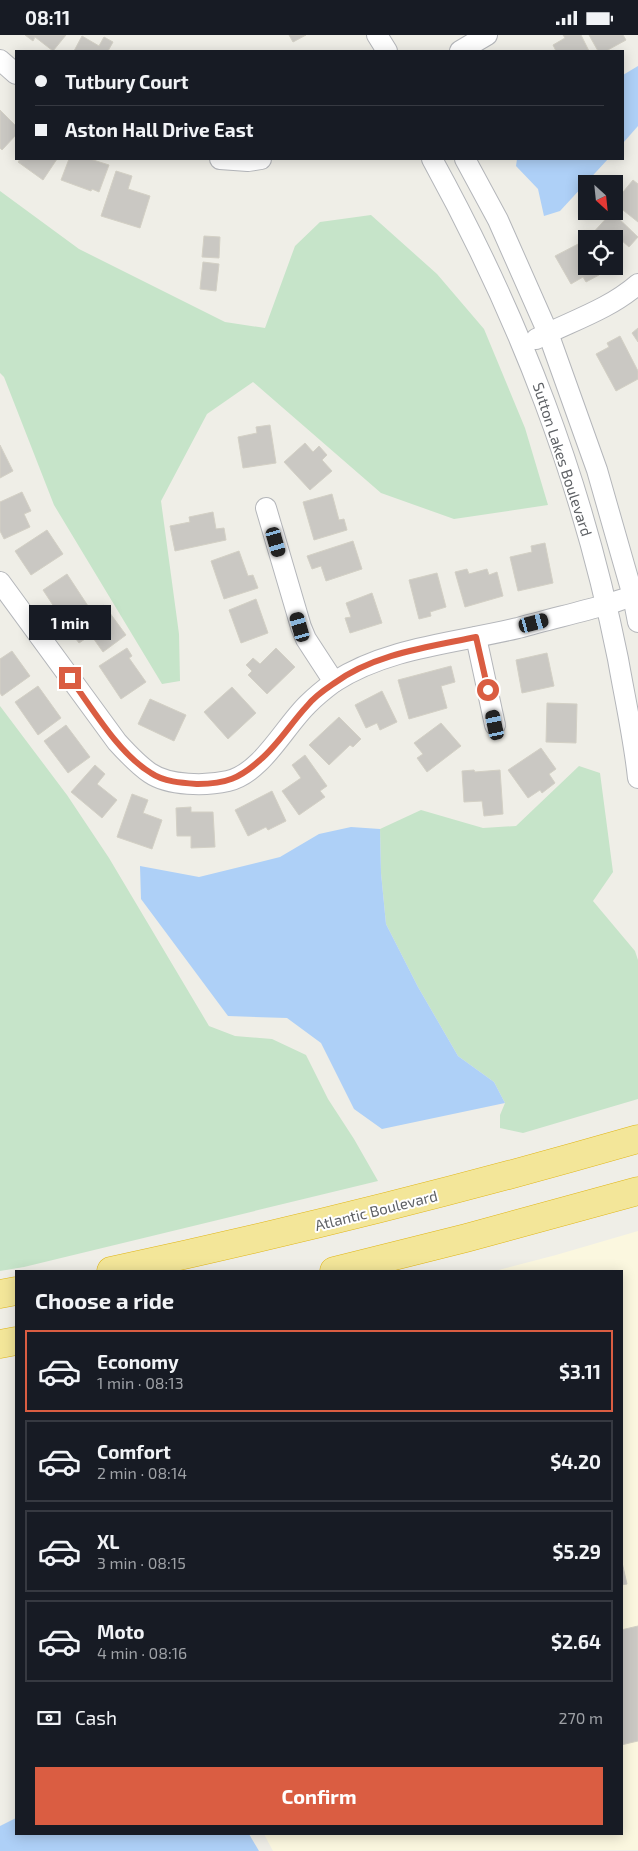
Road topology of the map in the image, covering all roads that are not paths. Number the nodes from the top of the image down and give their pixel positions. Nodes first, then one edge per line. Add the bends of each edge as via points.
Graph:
1 (377, 35) edge
2 (488, 35) edge
3 (386, 50) edge
4 (462, 50) edge
5 (0, 60) edge
6 (15, 73) edge
7 (234, 160) edge
8 (254, 160) edge
9 (433, 160) edge
10 (465, 160) edge
11 (638, 284) edge
12 (548, 333) junction
13 (524, 346) junction
14 (266, 508) dead end
15 (0, 582) edge
16 (636, 595) edge
17 (607, 604) junction
18 (638, 622) edge
19 (476, 637) junction
20 (334, 682) junction
21 (495, 725) dead end
22 (638, 779) edge
23 (638, 1139) edge
24 (638, 1191) edge
25 (115, 1270) edge
26 (338, 1270) edge
27 (15, 1291) edge
28 (0, 1294) edge
29 (15, 1341) edge
30 (0, 1344) edge

1 - 3 street
2 - 4 street
5 - 6 street
7 - 8 street
9 - 13 street, Sutton Lakes Boulevard via 492,273
10 - 12 street, Sutton Lakes Boulevard via 498,220
11 - 12 street via 596,312
12 - 13 street
12 - 16 street, Sutton Lakes Boulevard via 597,470
13 - 17 street, Sutton Lakes Boulevard via 567,465
14 - 20 street via 300,627
15 - 20 street via 117,742 151,774 171,781 214,784 230,781 245,773 262,759 308,704
16 - 17 street
16 - 18 street, Sutton Lakes Boulevard
17 - 19 street
17 - 22 street, Sutton Lakes Boulevard
19 - 20 street via 373,662
19 - 21 street
23 - 25 highway, Atlantic Boulevard via 454,1191
24 - 26 highway
27 - 28 highway
29 - 30 highway

